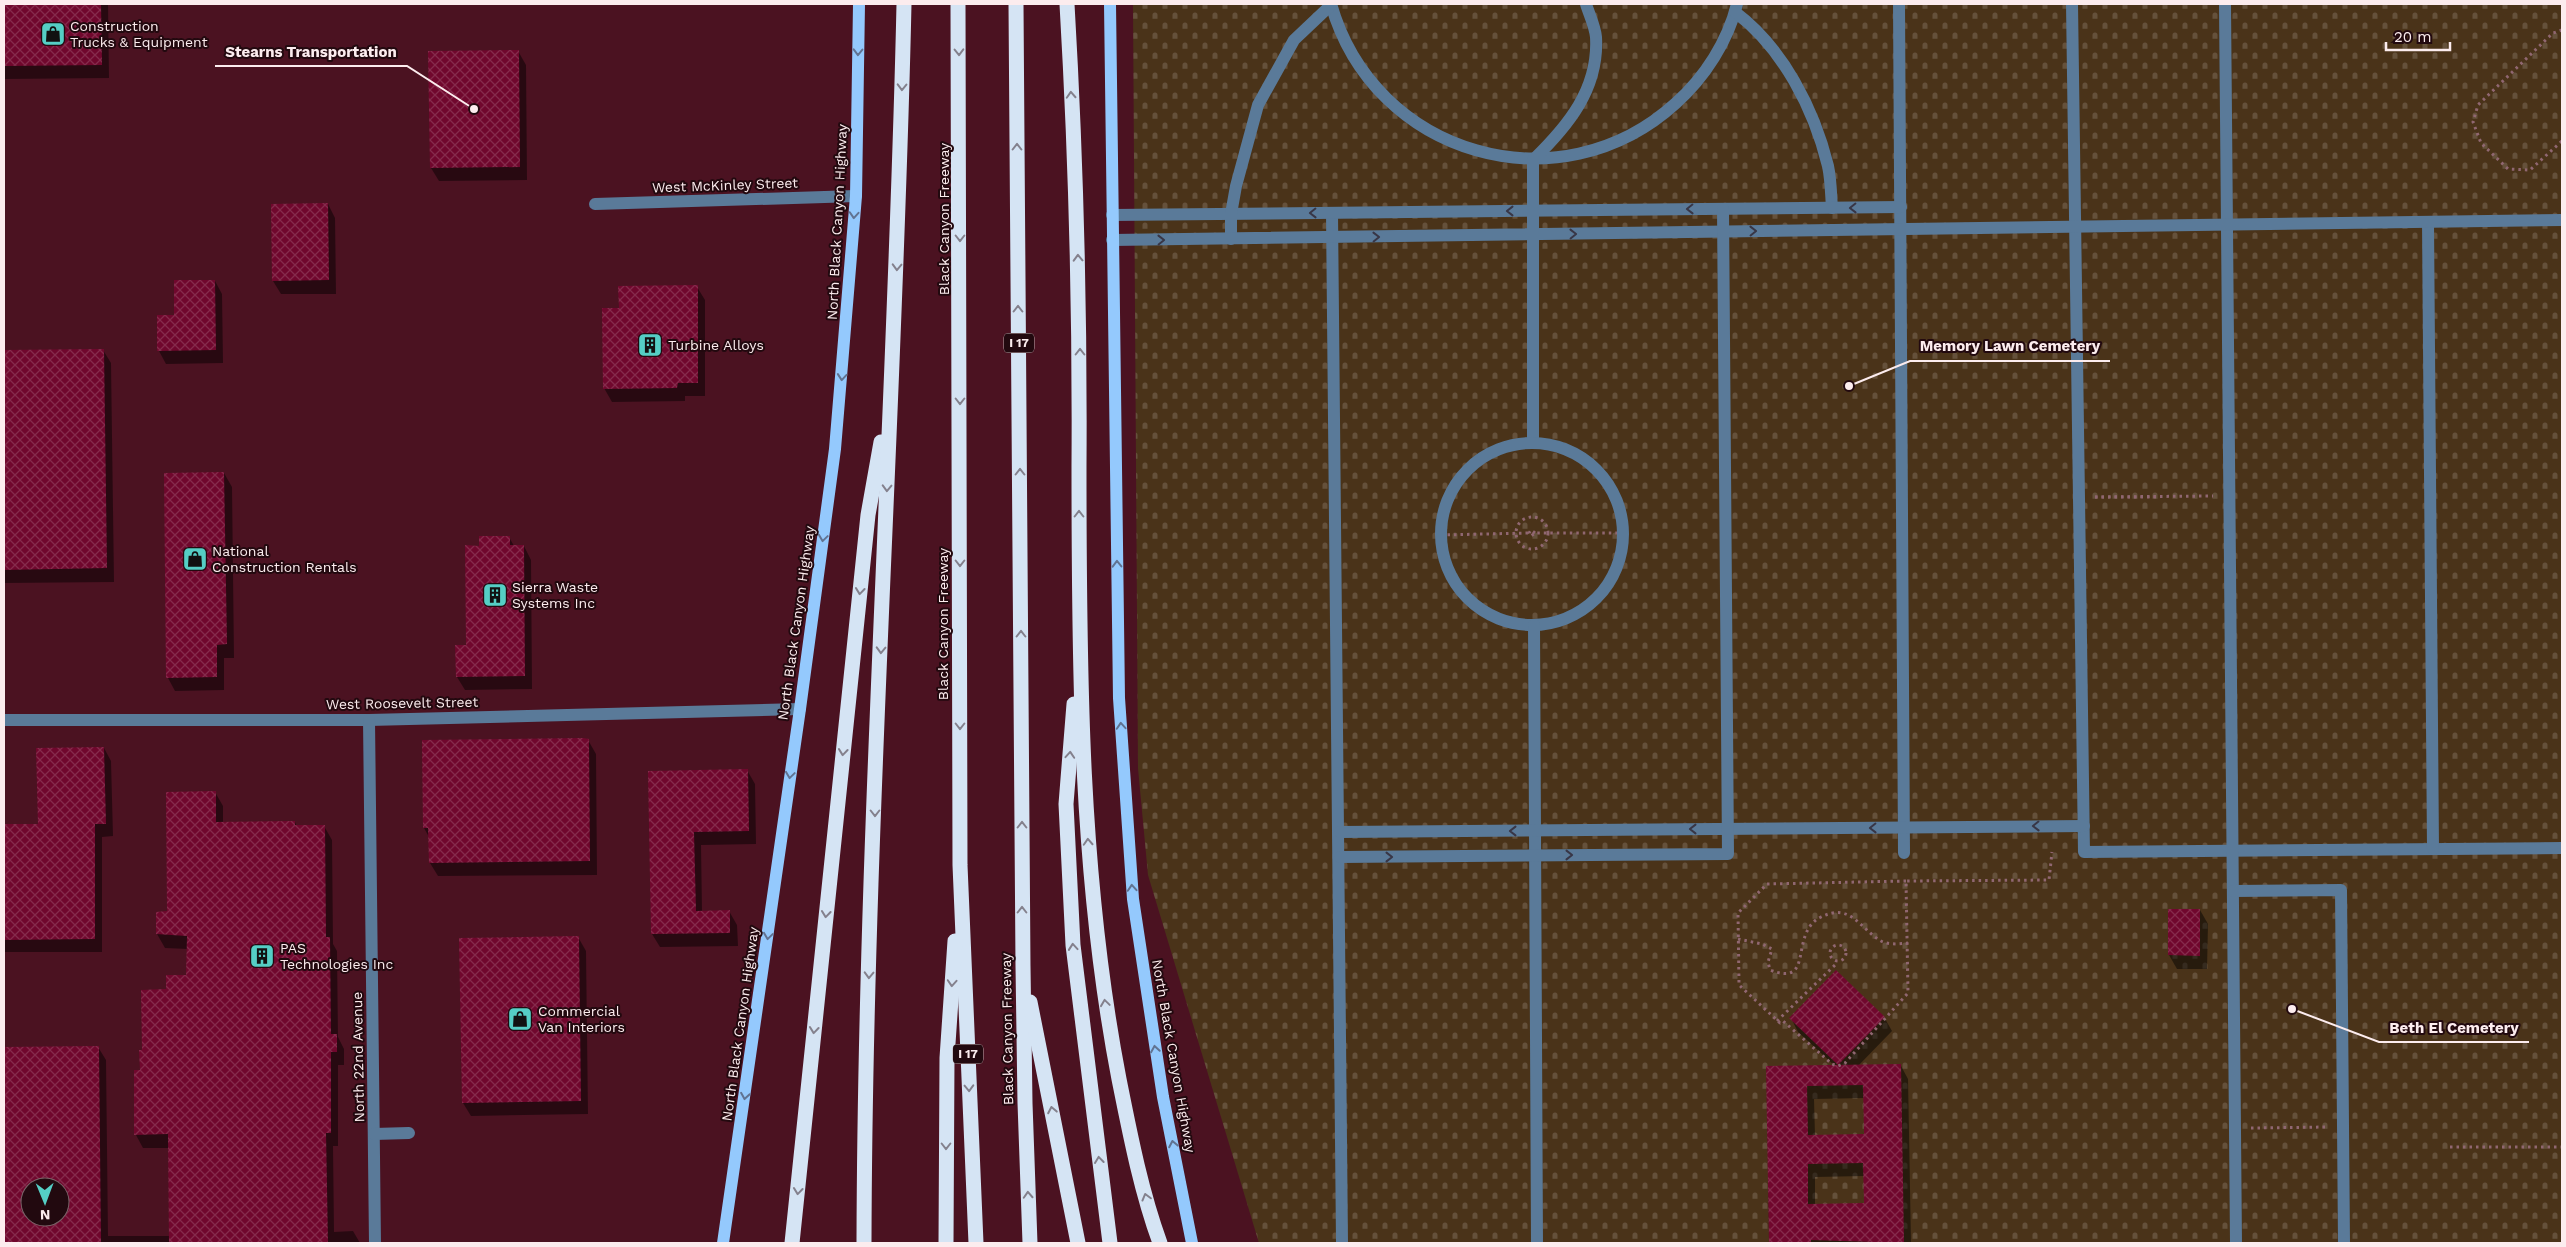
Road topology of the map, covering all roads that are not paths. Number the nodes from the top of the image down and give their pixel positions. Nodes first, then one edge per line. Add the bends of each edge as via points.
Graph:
1 (859, 4) edge
2 (904, 4) edge
3 (958, 4) edge
4 (1016, 4) edge
5 (1067, 4) edge
6 (1110, 4) edge
7 (1586, 4) edge
8 (1899, 4) edge
9 (2072, 4) edge
10 (2225, 4) edge
11 (1331, 5) edge
12 (1736, 8) edge
13 (1533, 160) junction
14 (856, 196) junction
15 (595, 204) dead end
16 (1901, 207) junction
17 (1832, 208) junction
18 (1723, 209) junction
19 (1533, 211) junction
20 (1332, 213) junction
21 (1231, 214) junction
22 (1112, 215) junction
23 (2562, 220) edge
24 (2428, 222) junction
25 (2227, 225) junction
26 (2075, 227) junction
27 (1901, 230) junction
28 (1724, 232) junction
29 (1533, 234) junction
30 (1332, 237) junction
31 (1231, 239) junction
32 (1112, 240) junction
33 (890, 387) junction
34 (1533, 443) junction
35 (1534, 625) junction
36 (1079, 633) junction
37 (800, 709) junction
38 (4, 720) edge
39 (369, 720) junction
40 (2084, 826) junction
41 (1904, 828) junction
42 (1728, 829) junction
43 (1536, 831) junction
44 (1340, 832) junction
45 (2562, 848) edge
46 (2433, 849) junction
47 (2233, 851) junction
48 (1904, 853) dead end
49 (1536, 856) junction
50 (1340, 857) junction
51 (960, 865) junction
52 (2233, 891) junction
53 (1022, 966) junction
54 (409, 1133) dead end
55 (374, 1134) junction
56 (792, 1238) edge
57 (375, 1243) edge
58 (723, 1243) edge
59 (864, 1243) edge
60 (946, 1243) edge
61 (976, 1243) edge
62 (1030, 1243) edge
63 (1078, 1243) edge
64 (1110, 1243) edge
65 (1160, 1243) edge
66 (1192, 1243) edge
67 (1342, 1243) edge
68 (1537, 1243) edge
69 (2236, 1243) edge
70 (2344, 1243) edge

1 -> 14 main road, North Black Canyon Highway
2 -> 33 highway via 899,216
3 -> 51 highway, Black Canyon Freeway / I 17
53 -> 4 highway, Black Canyon Freeway / I 17
36 -> 5 highway via 1080,306
6 - 22 main road, North Black Canyon Highway
7 - 13 street via 1596,36 1593,77 1576,112
8 - 16 street
9 - 26 street
10 - 25 street
11 - 13 street via 1348,48 1368,78 1406,116 1445,140 1462,146 1488,154
11 - 21 street via 1294,40 1258,104
12 - 13 street via 1717,53 1691,89 1658,119 1620,141 1586,152
12 - 17 street via 1759,33 1795,84 1814,122 1828,168
13 - 19 street
14 - 15 street, West McKinley Street
14 -> 37 main road, North Black Canyon Highway via 835,449
16 -> 17 street
16 - 27 street
17 - 18 street
18 -> 19 street
18 - 28 street
19 -> 20 street
19 - 29 street
20 -> 21 street
20 - 30 street
21 - 22 street
21 - 31 street
22 - 32 main road, North Black Canyon Highway
23 - 24 street
24 - 25 street
24 - 46 street
25 - 26 street
25 - 47 street
26 - 27 street
26 - 40 street
28 -> 27 street
27 - 41 street
29 -> 28 street
28 - 42 street
30 -> 29 street
29 - 34 street
30 - 31 street
30 - 44 street
32 -> 31 street
66 -> 32 main road, North Black Canyon Highway via 1162,1098 1132,898 1119,698
33 -> 56 highway via 868,515
33 -> 59 highway via 866,1036
34 - 35 street via 1564,448 1591,464 1611,488 1622,518 1623,549 1612,579 1592,603 1565,619
34 - 35 street via 1504,447 1478,460 1458,480 1445,506 1441,535 1445,563 1459,588 1479,609 1505,621
35 - 43 street
64 -> 36 highway via 1073,945 1066,804
65 -> 36 highway via 1140,1175 1108,1019 1096,934 1086,804
37 - 39 street, West Roosevelt Street
37 -> 58 main road, North Black Canyon Highway
38 - 39 street, West Roosevelt Street
39 - 55 street, North 22nd Avenue
40 -> 41 street
40 - 47 street via 2084,852
41 -> 42 street
41 - 48 street
42 -> 43 street
49 -> 42 street via 1728,854
43 -> 44 street
43 - 49 street
44 - 50 street
45 - 46 street
46 - 47 street
47 - 52 street
50 -> 49 street
49 - 68 street
50 - 67 street
51 -> 60 highway via 947,1058
51 -> 61 highway, Black Canyon Freeway / I 17
52 - 69 street
52 - 70 street via 2341,890
62 -> 53 highway, Black Canyon Freeway / I 17
63 -> 53 highway
54 - 55 street
55 - 57 street, North 22nd Avenue

